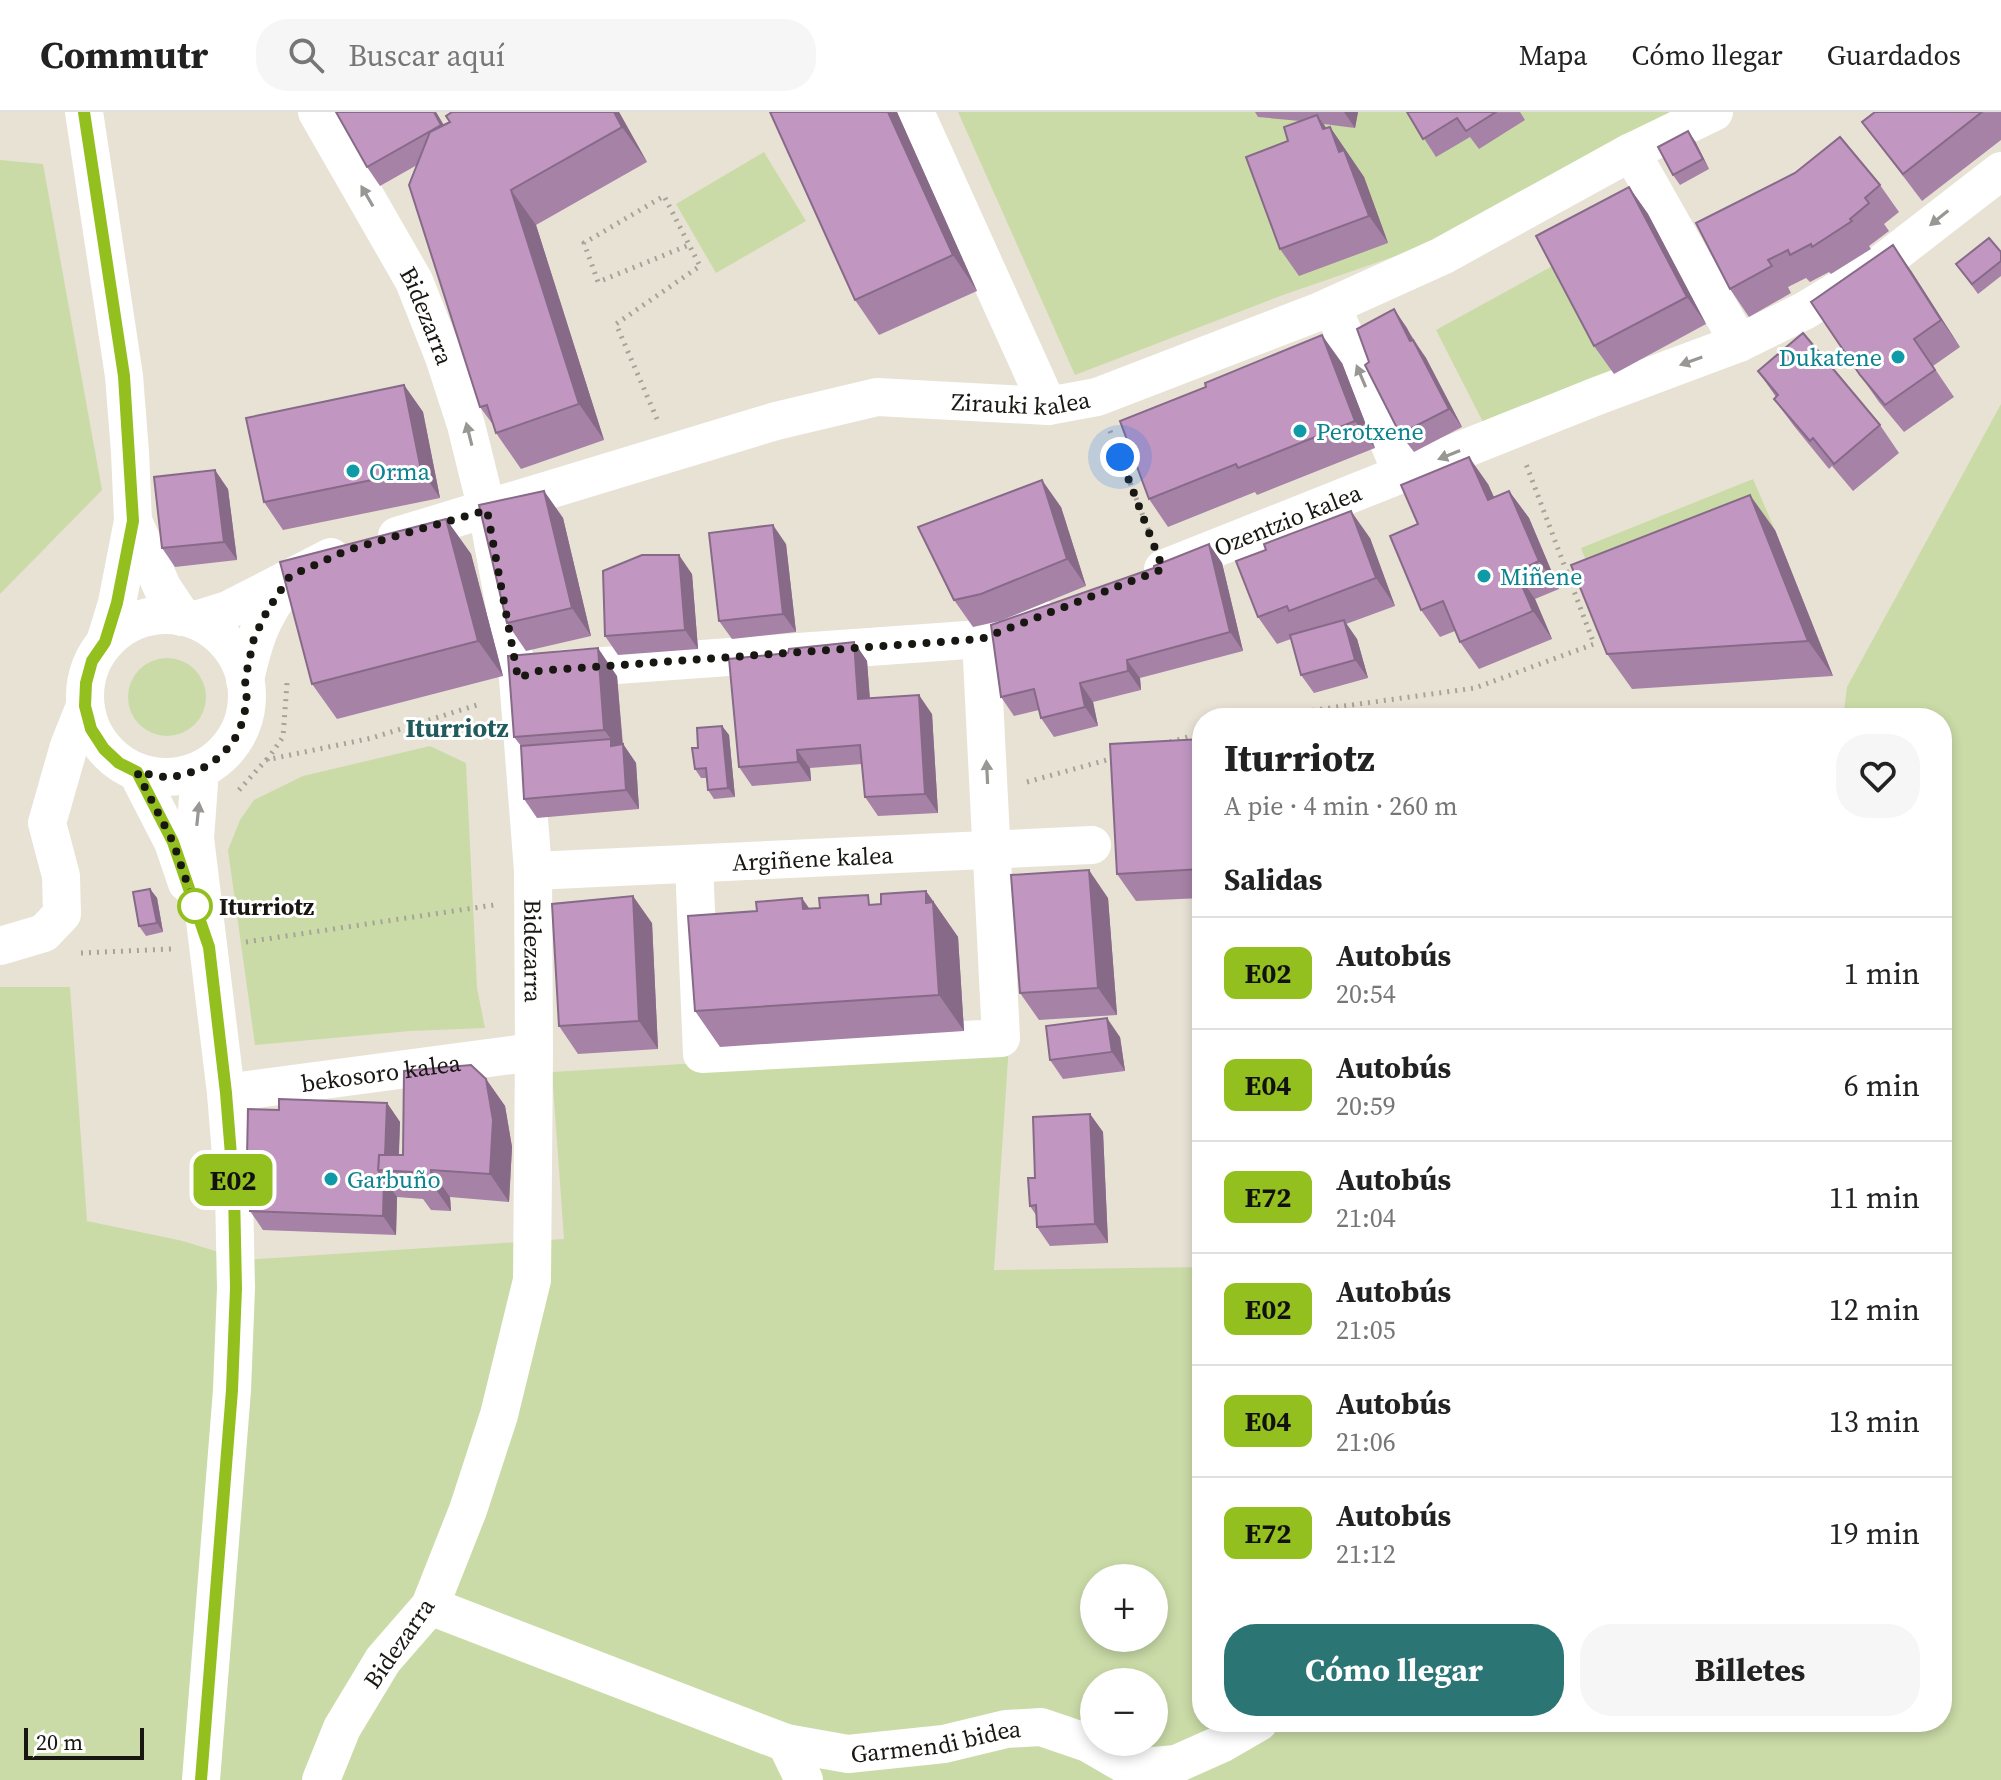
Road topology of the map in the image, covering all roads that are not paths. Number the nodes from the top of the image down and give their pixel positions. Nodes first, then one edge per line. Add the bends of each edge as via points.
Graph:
1 (84, 112) edge
2 (317, 112) edge
3 (915, 112) edge
4 (1714, 112) edge
5 (1631, 152) junction
6 (2001, 171) edge
7 (1332, 306) junction
8 (1739, 343) junction
9 (1048, 406) junction
10 (1402, 474) junction
11 (487, 510) junction
12 (133, 521) junction
13 (1149, 574) edge
14 (290, 576) junction
15 (1065, 607) edge
16 (189, 618) junction
17 (981, 639) junction
18 (105, 642) junction
19 (518, 678) junction
20 (245, 680) junction
21 (85, 706) junction
22 (128, 768) junction
23 (200, 770) junction
24 (56, 791) junction
25 (1092, 845) dead end
26 (990, 850) junction
27 (694, 864) junction
28 (533, 885) junction
29 (225, 945) junction
30 (0, 946) edge
31 (534, 1052) junction
32 (226, 1093) junction
33 (430, 1606) junction
34 (1242, 1732) edge
35 (786, 1743) junction
36 (201, 1780) edge
37 (321, 1780) edge
38 (804, 1780) edge

1 - 12 street via 124,376
11 -> 2 street, Bidezarra via 466,425 414,281
3 - 9 street
4 - 5 street, Zirauki kalea
5 - 7 street, Zirauki kalea via 1442,256
5 - 8 street
6 -> 8 street, Ozentzio kalea via 1877,267
7 - 9 street, Zirauki kalea via 1097,397
10 -> 7 street
8 -> 10 street, Ozentzio kalea
9 - 11 street, Zirauki kalea via 877,397 776,421
10 - 13 street, Ozentzio kalea
11 - 14 street, Zirauki kalea via 348,550
11 - 19 street, Bidezarra
12 - 16 street via 162,587
12 - 18 street
14 - 16 street, Zirauki kalea via 228,610
14 - 20 street via 254,638
15 - 17 street
16 - 18 street via 145,618
16 - 20 street via 225,641
17 - 19 street via 537,671
26 -> 17 street
18 - 21 street via 92,661
19 - 28 street, Bidezarra
20 - 23 street via 247,702 233,743
21 - 22 street via 104,749
21 - 24 street
22 - 23 street via 169,778
22 - 24 street via 91,771
22 - 29 street
29 -> 23 street via 195,838
24 - 30 street via 47,823 61,876 62,914 44,933
25 - 26 street, Argiñene kalea
26 - 27 street, Argiñene kalea
26 - 27 street via 1001,1038 702,1054
27 - 28 street, Argiñene kalea
28 - 31 street, Bidezarra
29 - 32 street
31 - 32 street, bekosoro kalea
31 - 33 street, Bidezarra via 532,1280 499,1415
32 - 36 street via 236,1288
33 - 35 street, Garmendi bidea
33 - 37 street, Bidezarra via 383,1660 342,1728
34 - 35 street, Garmendi bidea via 1176,1764 1131,1768 1088,1743 1041,1727 848,1754
35 - 38 street

